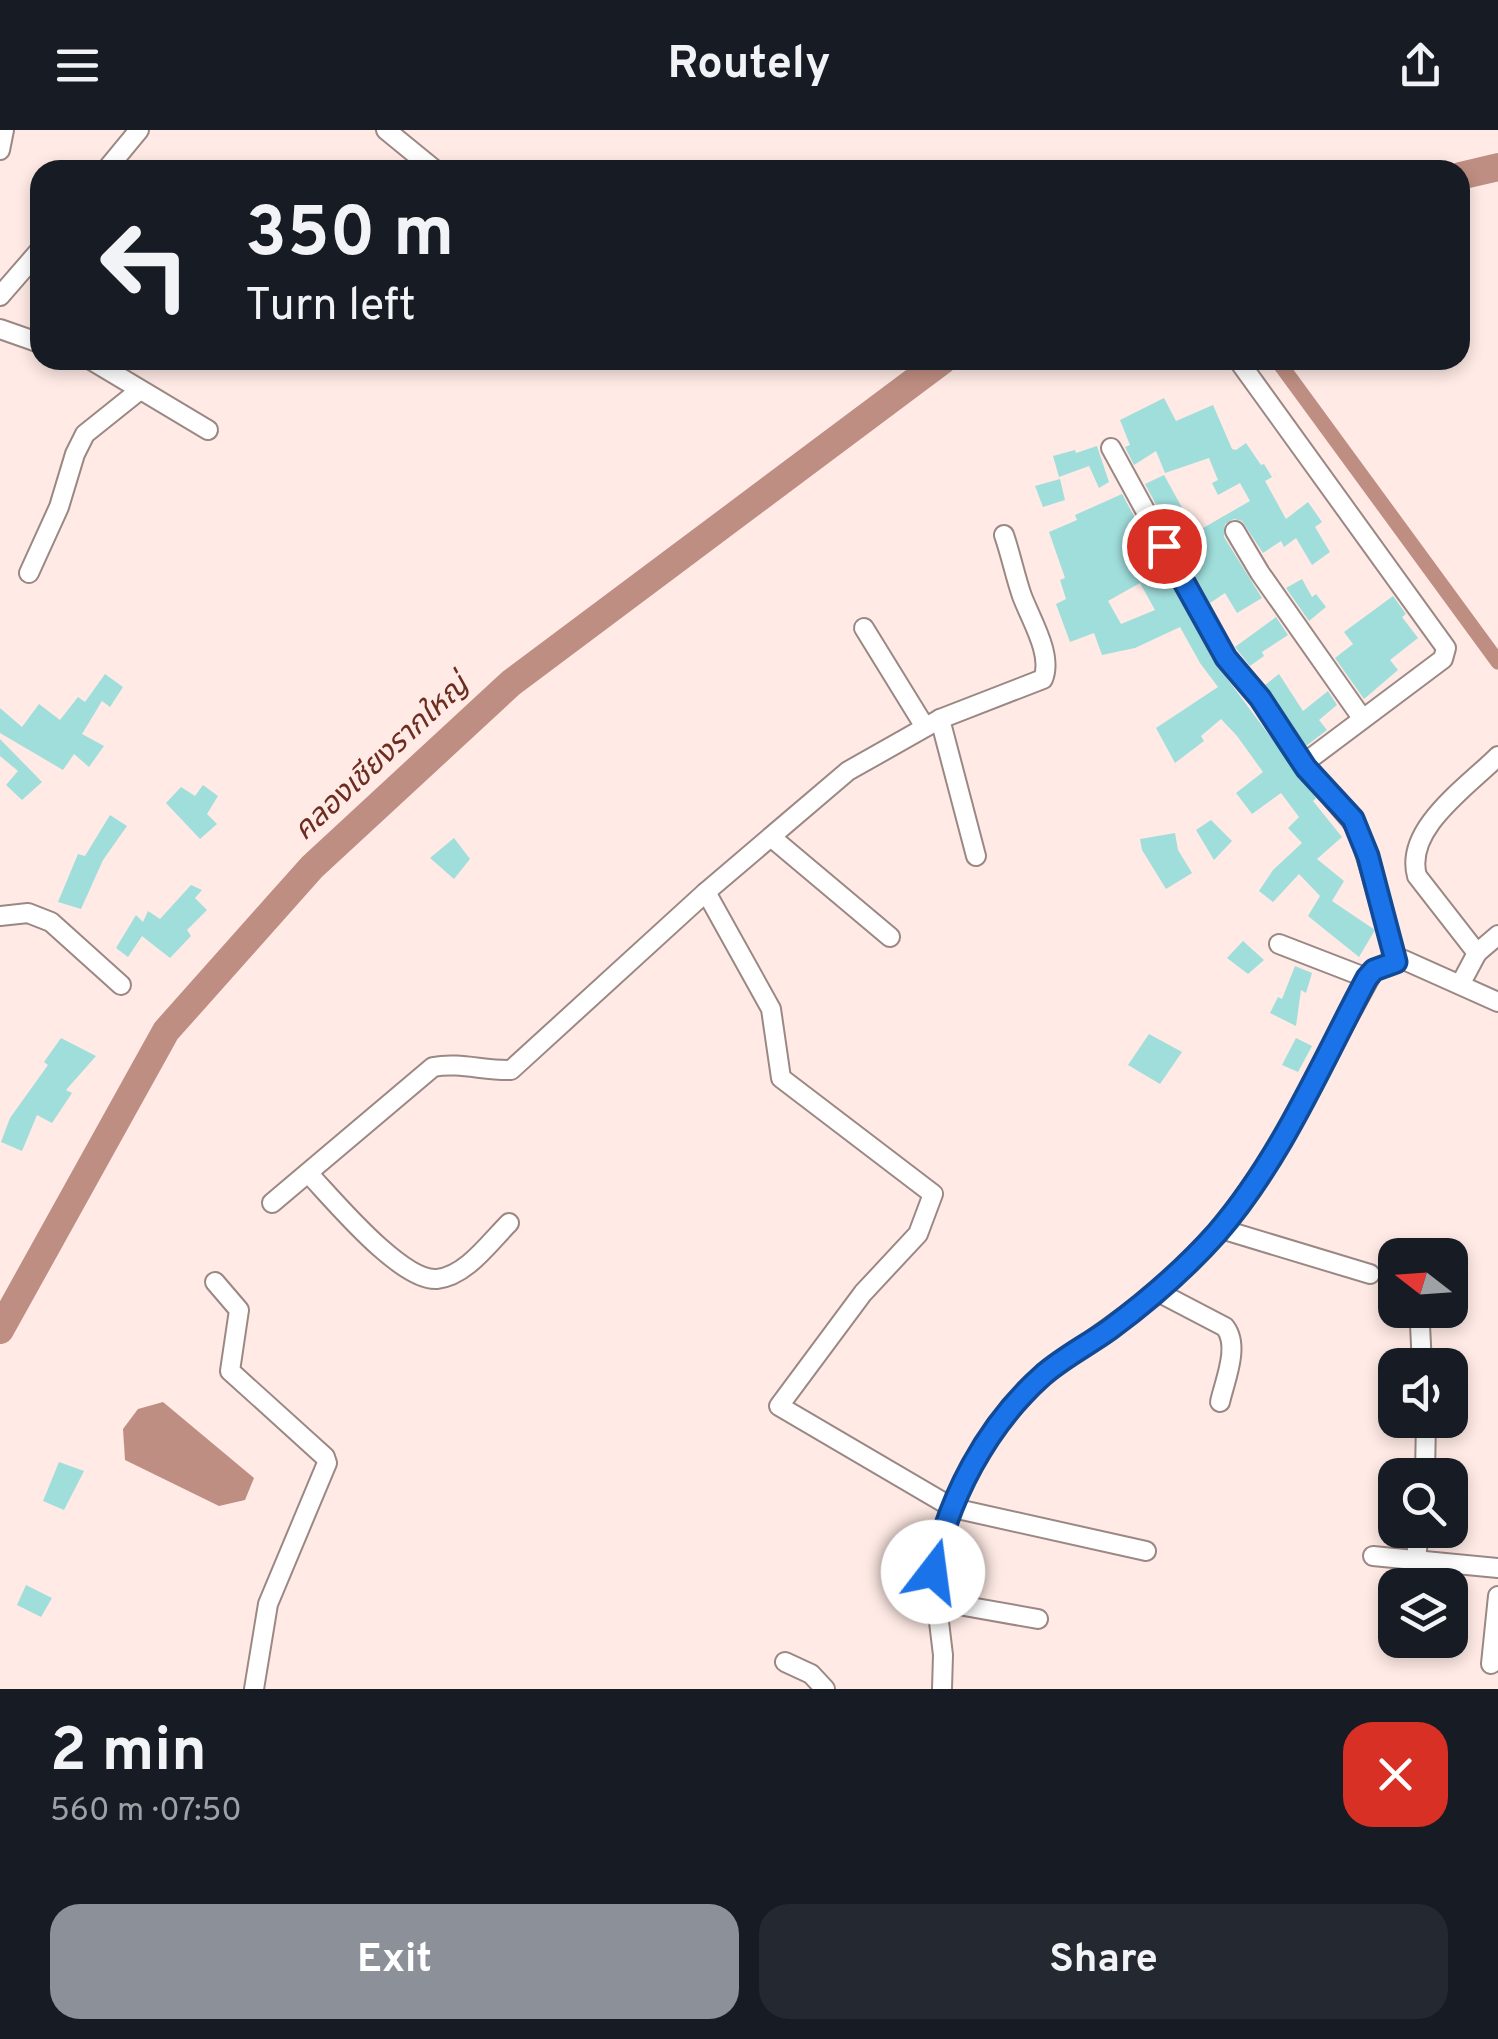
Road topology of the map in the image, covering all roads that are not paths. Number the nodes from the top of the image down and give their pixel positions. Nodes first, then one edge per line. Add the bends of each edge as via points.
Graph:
1 (4, 130) edge
2 (139, 130) edge
3 (386, 130) edge
4 (0, 150) edge
5 (114, 160) edge
6 (423, 160) edge
7 (30, 263) edge
8 (0, 296) edge
9 (0, 329) edge
10 (30, 340) edge
11 (107, 370) edge
12 (1245, 370) edge
13 (140, 390) junction
14 (208, 430) dead end
15 (1111, 448) dead end
16 (1235, 532) dead end
17 (1004, 535) dead end
18 (29, 572) dead end
19 (864, 628) dead end
20 (1362, 718) junction
21 (932, 723) junction
22 (1498, 756) edge
23 (1303, 764) junction
24 (772, 836) junction
25 (976, 856) dead end
26 (706, 892) junction
27 (0, 916) edge
28 (1498, 935) edge
29 (890, 937) dead end
30 (1279, 944) dead end
31 (1477, 953) junction
32 (1396, 962) junction
33 (1367, 978) junction
34 (1461, 984) junction
35 (121, 985) dead end
36 (1498, 1002) edge
37 (308, 1173) junction
38 (272, 1203) dead end
39 (509, 1223) dead end
40 (1221, 1228) junction
41 (1370, 1274) dead end
42 (215, 1282) dead end
43 (1158, 1292) junction
44 (1220, 1402) dead end
45 (953, 1508) junction
46 (1418, 1548) edge
47 (1146, 1552) dead end
48 (1372, 1556) dead end
49 (1416, 1560) junction
50 (1498, 1568) edge
51 (1498, 1596) edge
52 (936, 1601) junction
53 (1038, 1619) dead end
54 (785, 1662) dead end
55 (1491, 1664) dead end
56 (254, 1689) edge
57 (825, 1689) edge
58 (942, 1689) edge

1 - 4 street
2 - 5 street
3 - 6 street
7 - 8 street
9 - 10 street
11 - 13 street
12 - 20 street via 1446,648 1442,659
13 - 14 street
13 - 18 street via 85,434
15 - 23 street via 1222,651
16 - 20 street
17 - 21 street via 1046,675
19 - 21 street
20 - 23 street
21 - 24 street via 848,771
21 - 25 street
22 - 31 street via 1430,823 1413,862
23 - 32 street via 1358,829
24 - 26 street
24 - 29 street
26 - 37 street via 511,1070 433,1066
26 - 45 street via 771,1009 781,1078 933,1194 918,1234 863,1293 778,1406
27 - 35 street via 28,913 51,922
28 - 31 street
30 - 33 street
31 - 34 street
32 - 33 street
32 - 34 street
33 - 40 street via 1276,1150
34 - 36 street
37 - 38 street
37 - 39 street via 386,1252 435,1279 463,1269
40 - 41 street
40 - 43 street
42 - 56 street via 239,1310 230,1372 327,1463 268,1604
43 - 44 street via 1230,1333
43 - 45 street via 1043,1375 996,1426
45 - 47 street
45 - 52 street via 933,1572
46 - 49 street
48 - 49 street
49 - 50 street
51 - 55 street
52 - 53 street
52 - 58 street
54 - 57 street

